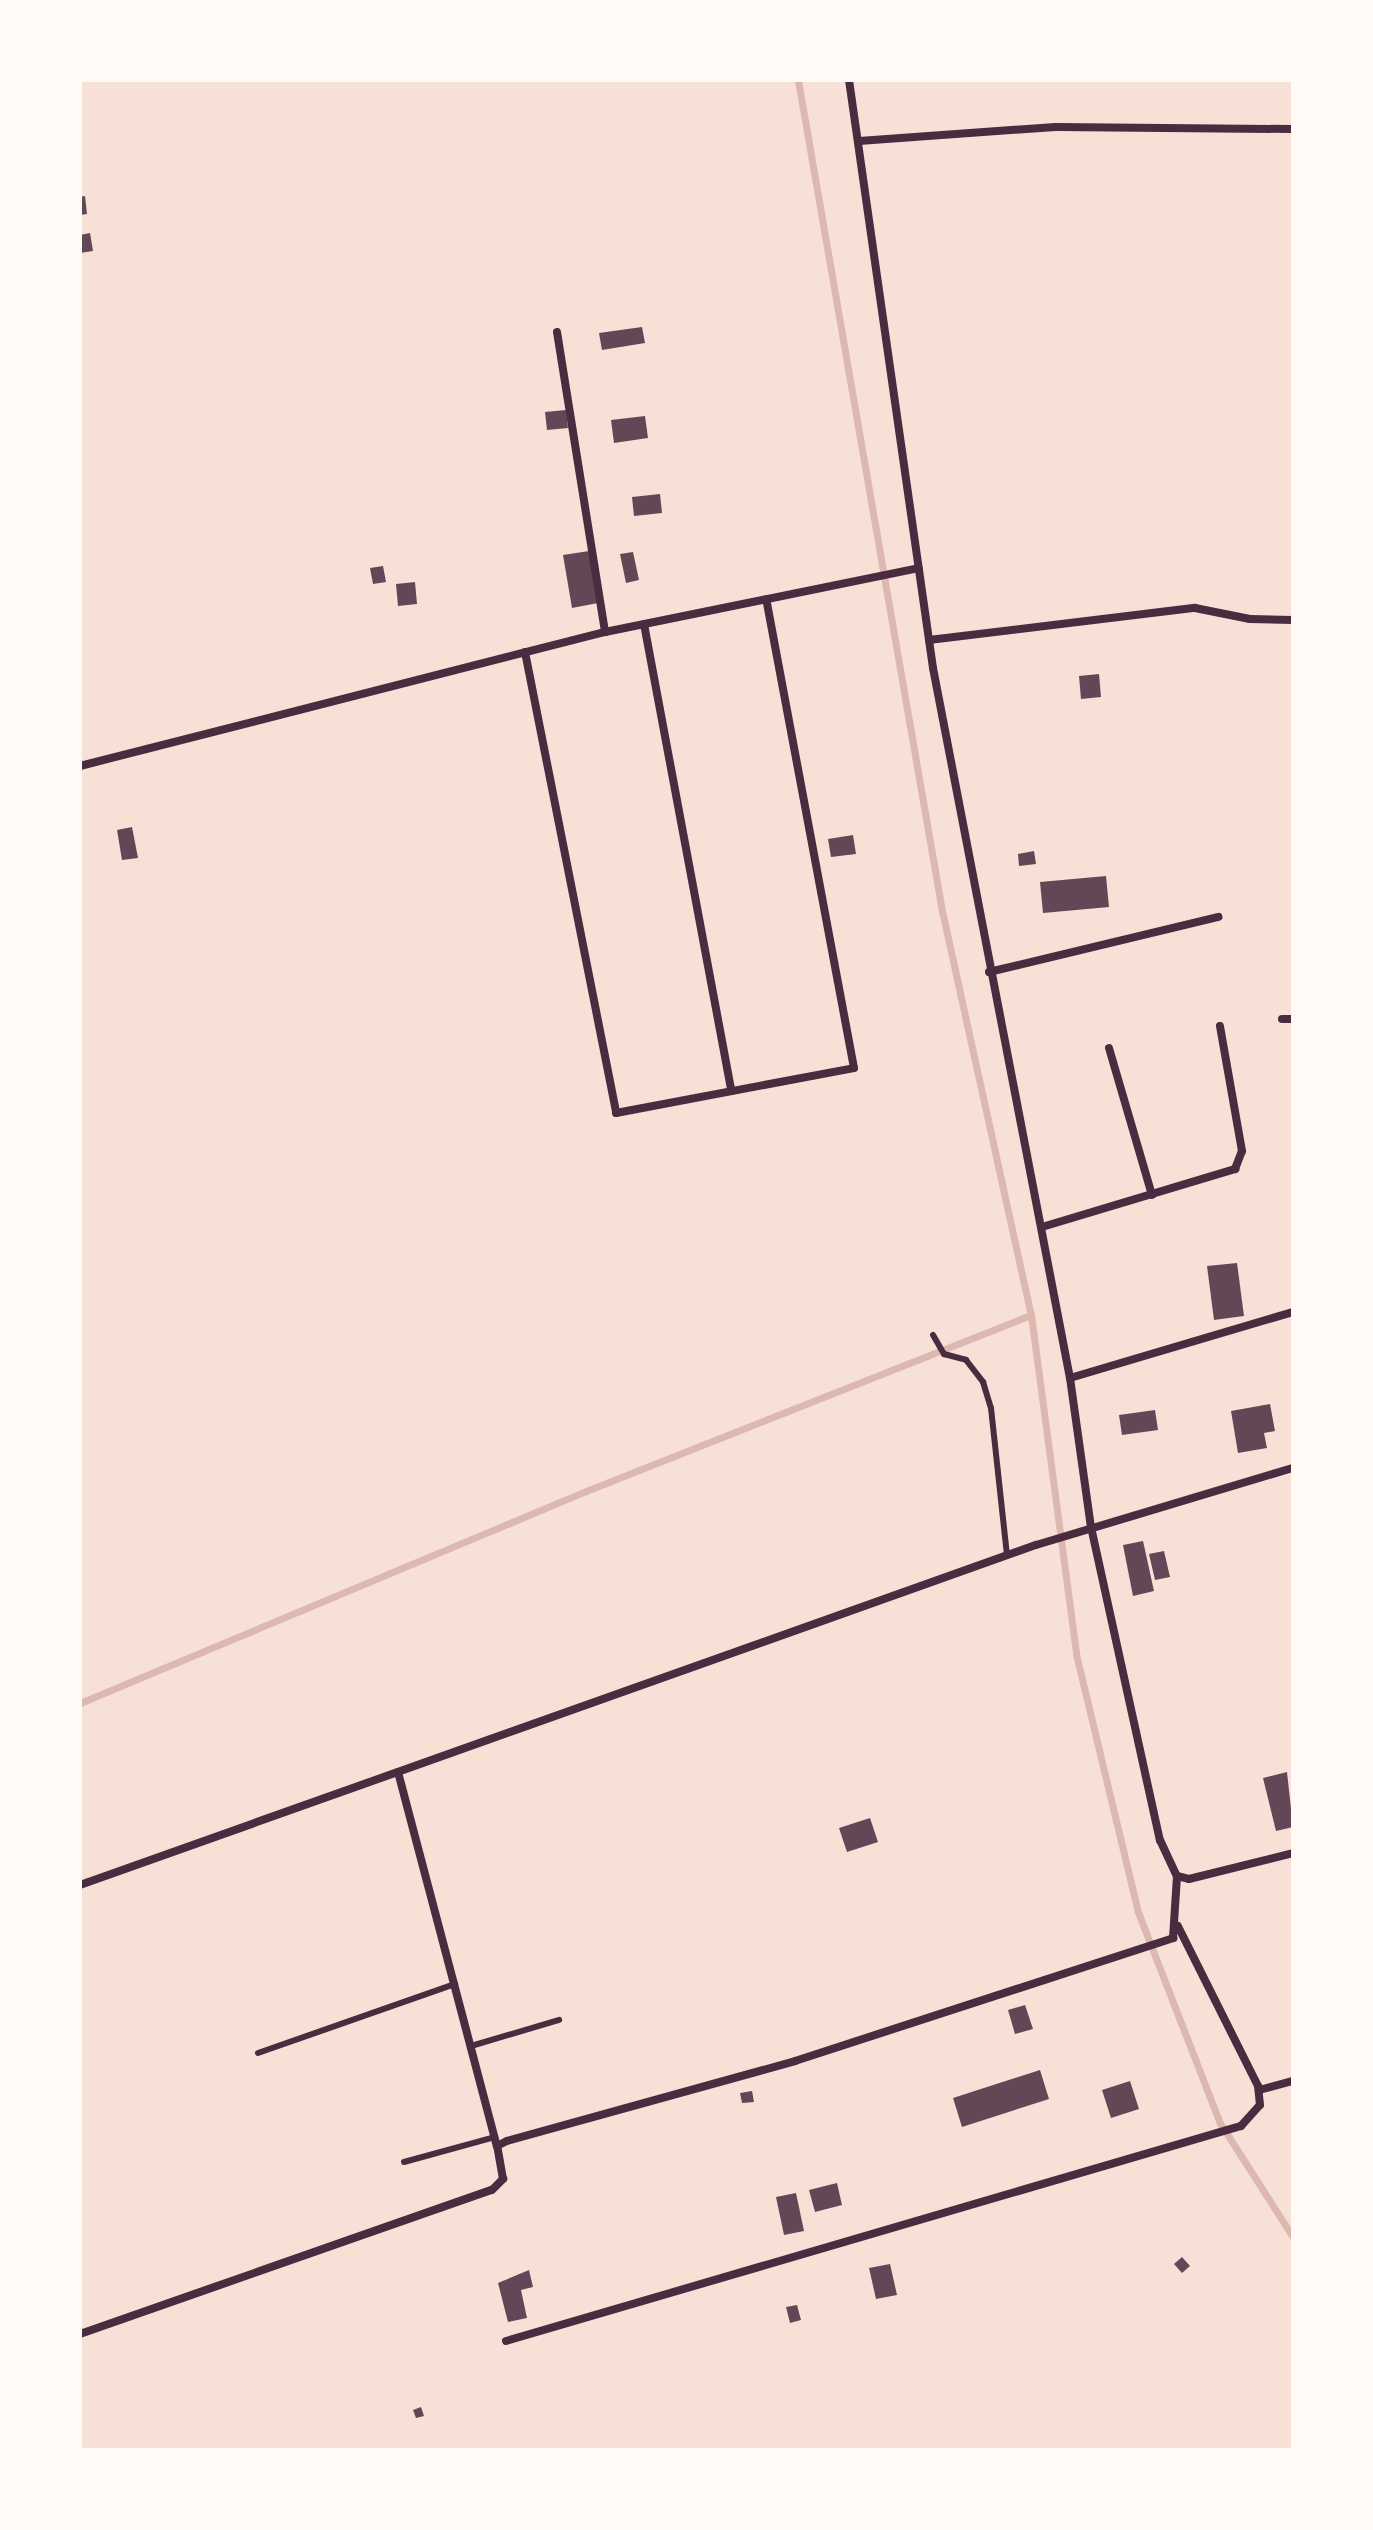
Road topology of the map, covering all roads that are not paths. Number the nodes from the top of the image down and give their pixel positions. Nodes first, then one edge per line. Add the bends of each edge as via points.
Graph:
1 (849, 80) edge
2 (1293, 129) edge
3 (859, 141) junction
4 (557, 332) dead end
5 (919, 568) junction
6 (766, 599) junction
7 (1293, 620) edge
8 (644, 624) junction
9 (605, 632) junction
10 (929, 640) junction
11 (525, 652) junction
12 (80, 766) edge
13 (1218, 917) dead end
14 (989, 972) junction
15 (1282, 1019) dead end
16 (1293, 1019) edge
17 (1220, 1026) dead end
18 (1109, 1048) dead end
19 (731, 1091) junction
20 (1152, 1195) junction
21 (1042, 1227) junction
22 (1293, 1312) edge
23 (933, 1335) dead end
24 (1070, 1378) junction
25 (1293, 1468) edge
26 (1091, 1527) junction
27 (1007, 1555) junction
28 (398, 1772) junction
29 (1293, 1853) edge
30 (1177, 1876) junction
31 (80, 1885) edge
32 (1177, 1925) junction
33 (455, 1984) junction
34 (559, 2020) dead end
35 (471, 2046) junction
36 (258, 2053) dead end
37 (1293, 2081) edge
38 (1259, 2090) junction
39 (496, 2141) junction
40 (404, 2162) dead end
41 (80, 2334) edge
42 (506, 2341) dead end

1 - 3 street
2 - 3 street via 1056,127
3 - 5 street
4 - 9 street
5 - 6 street
5 - 10 street
6 - 8 street
6 - 19 street via 854,1068
7 - 10 street via 1183,608
8 - 9 street
8 - 19 street
9 - 11 street
10 - 14 street
11 - 12 street
11 - 19 street via 616,1113
13 - 14 street
14 - 21 street
15 - 16 street
17 - 20 street via 1242,1151 1239,1164 1228,1173
18 - 20 street
20 - 21 street
21 - 24 street
22 - 24 street
23 - 27 lane via 944,1354 974,1368 991,1408
24 - 26 street
25 - 26 street
26 - 27 street
26 - 30 street via 1160,1840
27 - 28 street
28 - 31 street
28 - 33 street
29 - 30 street via 1199,1880
30 - 32 street
32 - 38 street
32 - 39 street via 1173,1938 1137,1952 795,2061
33 - 35 street
33 - 36 lane
34 - 35 lane
35 - 39 street
37 - 38 street
38 - 42 street via 1255,2115 1217,2137
39 - 40 lane
39 - 41 street via 503,2179 492,2190

